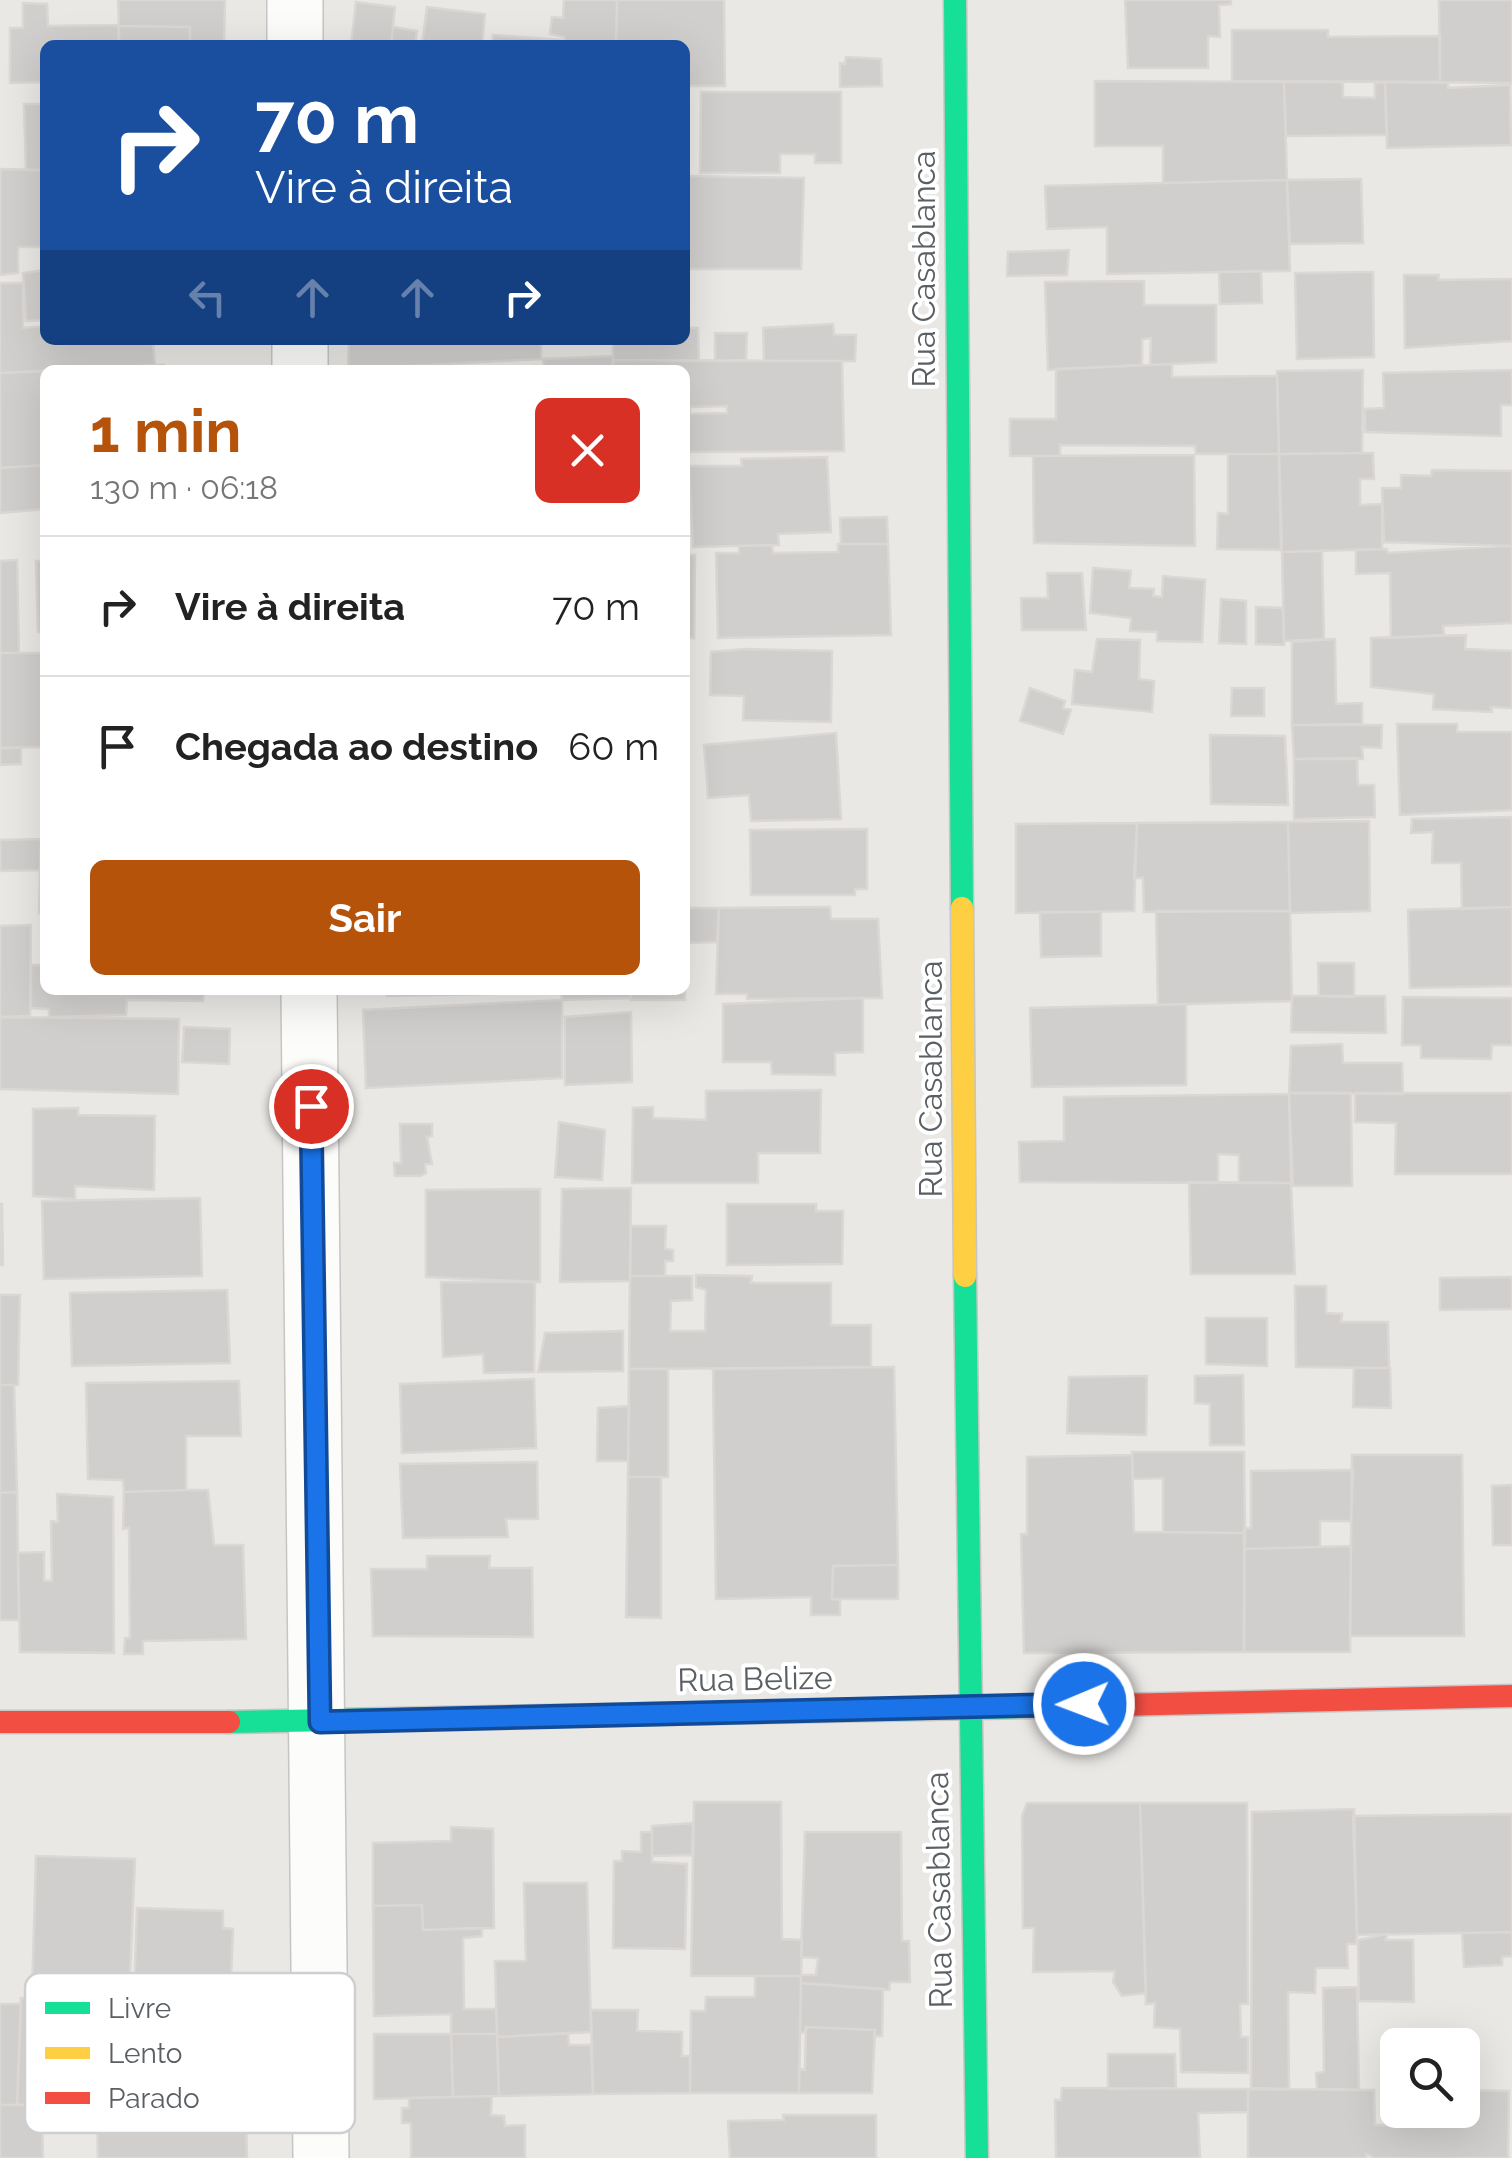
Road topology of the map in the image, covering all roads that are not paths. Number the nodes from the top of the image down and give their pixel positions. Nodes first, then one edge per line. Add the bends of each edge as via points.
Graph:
1 (294, 0) edge
2 (955, 0) edge
3 (295, 40) edge
4 (309, 995) edge
5 (1512, 1696) edge
6 (968, 1706) junction
7 (0, 1722) edge
8 (320, 1722) junction
9 (321, 1973) edge
10 (321, 2133) edge
11 (321, 2158) edge
12 (977, 2158) edge

1 - 3 street
2 - 6 street, Rua Casablanca
4 - 8 street
5 - 6 street, Rua Belize
6 - 8 street, Rua Belize
6 - 12 street, Rua Casablanca
7 - 8 street, Rua Belize
8 - 9 street
10 - 11 street

